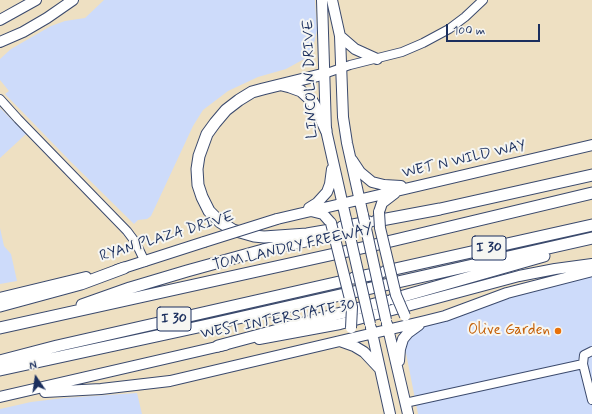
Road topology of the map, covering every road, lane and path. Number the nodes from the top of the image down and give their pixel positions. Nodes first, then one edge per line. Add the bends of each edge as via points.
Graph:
1 (36, 0) edge
2 (73, 0) edge
3 (322, 0) edge
4 (332, 0) edge
5 (482, 0) edge
6 (0, 20) edge
7 (340, 36) junction
8 (0, 42) edge
9 (377, 59) junction
10 (342, 68) junction
11 (324, 74) junction
12 (280, 85) junction
13 (0, 99) edge
14 (326, 130) junction
15 (592, 145) edge
16 (349, 156) junction
17 (333, 161) junction
18 (592, 175) edge
19 (415, 186) junction
20 (398, 190) junction
21 (592, 193) edge
22 (359, 200) junction
23 (342, 203) junction
24 (304, 212) junction
25 (372, 221) junction
26 (592, 225) edge
27 (339, 227) junction
28 (592, 238) edge
29 (592, 242) edge
30 (145, 262) junction
31 (592, 264) edge
32 (124, 268) junction
33 (592, 271) edge
34 (0, 298) edge
35 (0, 306) edge
36 (30, 322) junction
37 (421, 322) junction
38 (387, 325) junction
39 (0, 328) edge
40 (371, 329) junction
41 (339, 341) junction
42 (218, 346) junction
43 (592, 352) edge
44 (0, 361) edge
45 (583, 364) junction
46 (0, 370) edge
47 (380, 370) junction
48 (398, 373) junction
49 (19, 393) junction
50 (0, 397) edge
51 (592, 400) edge
52 (405, 403) junction
53 (390, 414) edge
54 (408, 414) edge

1 - 6 main road
2 - 8 main road via 23,32
3 - 11 main road, LINCOLN DRIVE
4 - 7 main road, LINCOLN DRIVE
5 - 9 street via 448,29 402,52
7 - 9 main road via 359,52
7 - 10 main road, LINCOLN DRIVE
9 - 10 street
10 - 11 street
10 - 16 main road, LINCOLN DRIVE via 344,124
11 - 12 highway
11 - 14 main road, LINCOLN DRIVE
12 - 14 highway via 301,91 312,101
12 - 27 highway via 252,92 238,100 214,122 199,156 198,185 202,197 209,211 220,222 244,234 277,237
13 - 30 street via 127,231
14 - 17 main road, LINCOLN DRIVE
15 - 19 main road, WET N WILD WAY
16 - 19 main road via 360,172 372,182
16 - 22 main road, LINCOLN DRIVE
17 - 23 main road, LINCOLN DRIVE
17 - 24 main road via 327,192
18 - 25 highway
19 - 20 main road, WET N WILD WAY
20 - 22 main road, WET N WILD WAY
20 - 25 main road via 382,203
21 - 36 highway, TOM LANDRY FREEWAY / I 30 via 366,247
22 - 23 main road, WET N WILD WAY
22 - 25 main road, LINCOLN DRIVE
23 - 24 main road, RYAN PLAZA DRIVE
23 - 27 main road, LINCOLN DRIVE
24 - 27 main road via 323,214
24 - 30 main road, RYAN PLAZA DRIVE, bridge
25 - 27 highway
25 - 37 main road, bridge via 380,228 396,295 405,316
25 - 38 main road, bridge
26 - 44 highway, I 30
27 - 36 highway via 130,288
27 - 40 main road, bridge
27 - 41 main road, bridge via 352,307 351,328
28 - 46 highway, I 30
29 - 42 highway
30 - 32 main road, RYAN PLAZA DRIVE
31 - 42 main road, WEST INTERSTATE 30 via 519,276 340,324
32 - 34 main road, RYAN PLAZA DRIVE
32 - 35 highway via 81,284
33 - 37 main road via 507,293
36 - 39 highway, TOM LANDRY FREEWAY / I 30
37 - 38 main road
37 - 48 main road via 403,339
38 - 40 main road
38 - 48 main road
40 - 41 main road
40 - 47 main road
41 - 47 main road via 364,352
41 - 49 main road via 170,381 100,389
42 - 49 main road, WEST INTERSTATE 30
43 - 45 street via 584,355
45 - 51 street
45 - 52 street
47 - 53 main road
48 - 52 main road
49 - 50 main road, WEST INTERSTATE 30
52 - 54 main road

